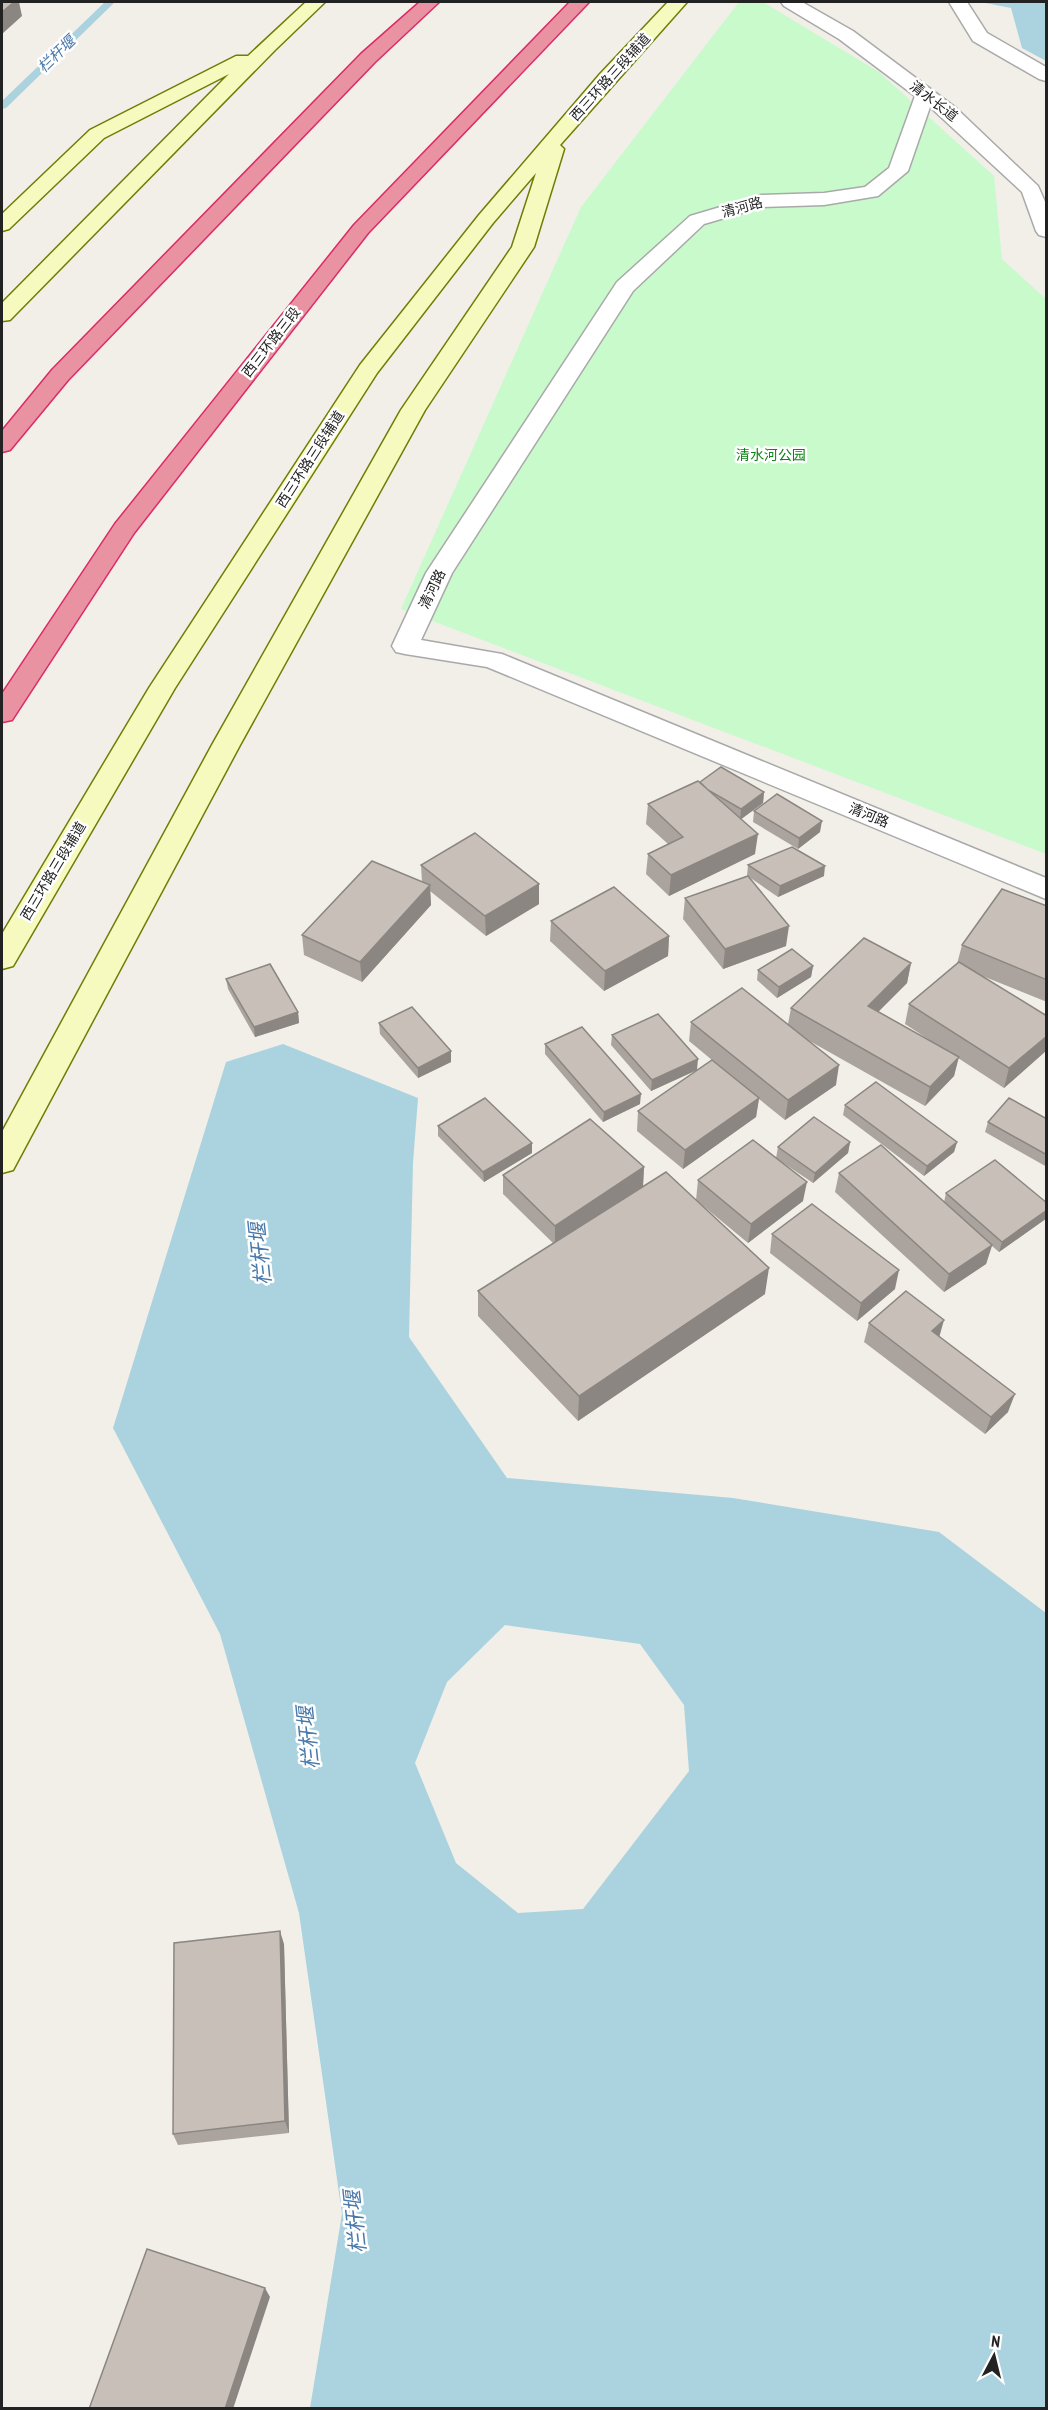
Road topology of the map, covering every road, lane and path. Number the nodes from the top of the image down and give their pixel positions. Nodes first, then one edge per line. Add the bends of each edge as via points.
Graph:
1 (316, 2) edge
2 (410, 2) edge
3 (430, 2) edge
4 (580, 2) edge
5 (678, 2) edge
6 (790, 2) edge
7 (958, 2) edge
8 (268, 46) junction
9 (368, 57) junction
10 (1047, 75) edge
11 (925, 94) junction
12 (558, 136) junction
13 (2, 225) edge
14 (1047, 231) edge
15 (2, 315) edge
16 (2, 445) edge
17 (2, 714) edge
18 (1047, 889) edge
19 (2, 958) edge
20 (2, 1161) edge

1 - 8 main road
2 - 9 highway
3 - 9 highway
4 - 17 highway, 西三环路三段 via 361,229 124,529
5 - 12 main road, 西三环路三段辅道
6 - 11 street, 清水长道 via 846,35
7 - 10 street via 980,37
8 - 13 main road via 97,134
8 - 15 main road
9 - 16 highway via 44,394
11 - 14 street, 清水长道 via 1031,190
11 - 18 street, 清河路 via 898,171 871,192 824,199 761,201 697,220 625,287 439,573 405,646 493,660
12 - 19 main road, 西三环路三段辅道 via 486,219 368,370 162,688
12 - 20 main road via 523,247 413,410 226,745

